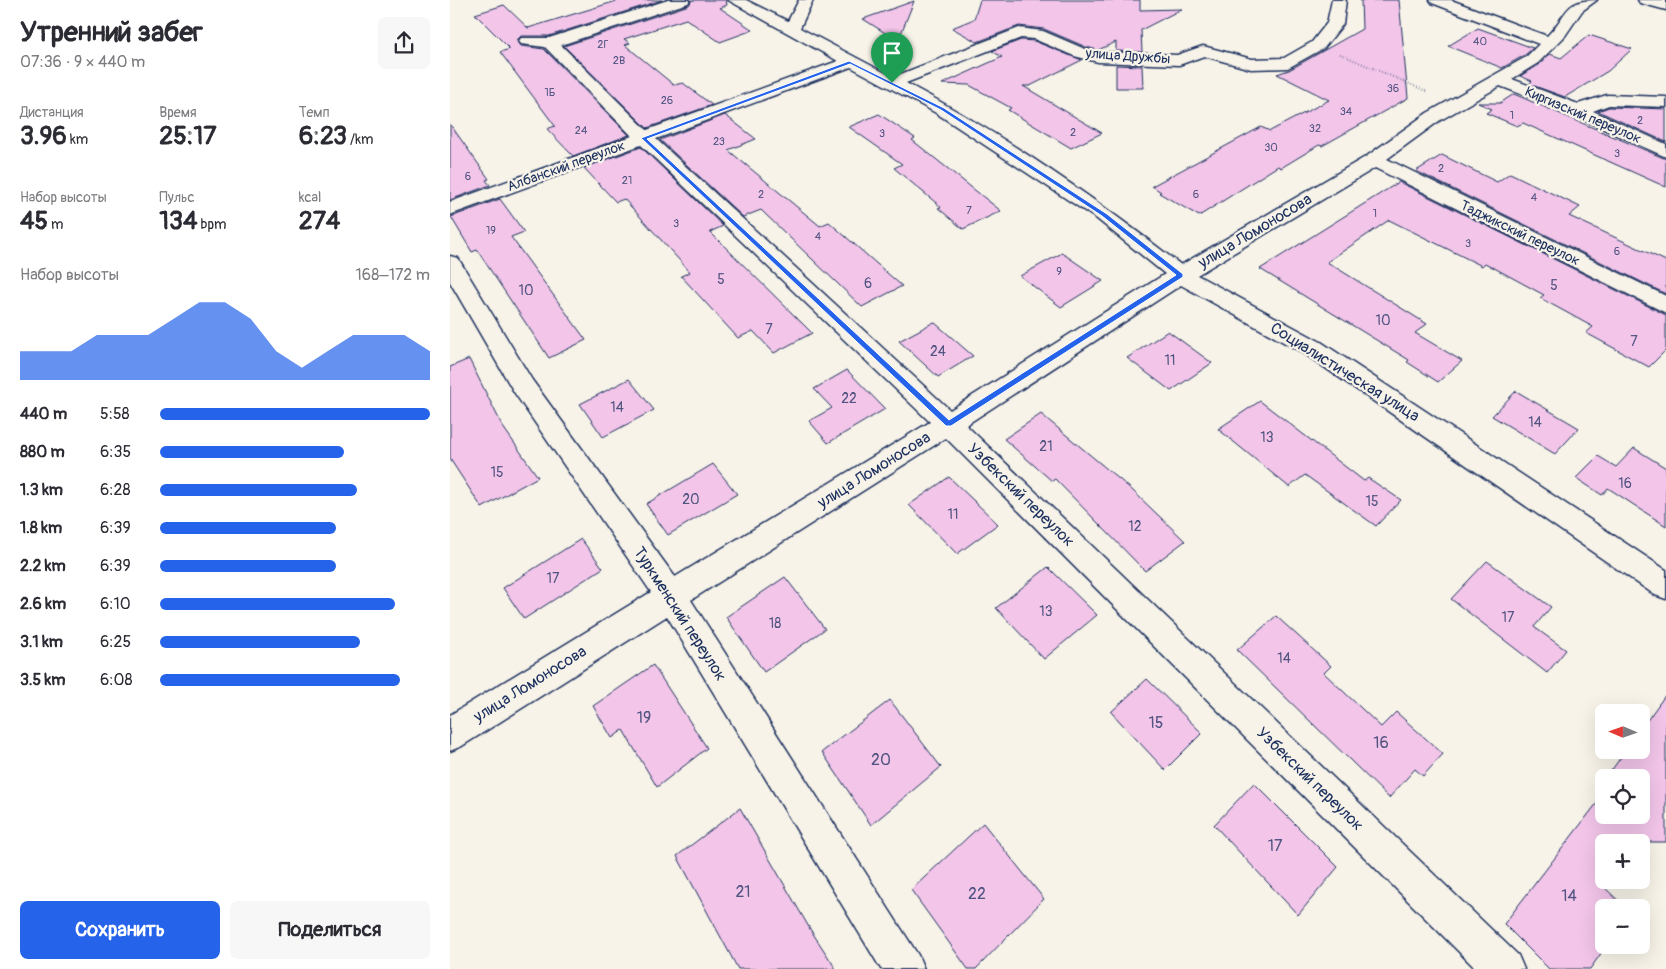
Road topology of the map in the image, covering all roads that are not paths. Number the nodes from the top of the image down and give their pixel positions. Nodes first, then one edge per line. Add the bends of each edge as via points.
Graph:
1 (683, 0) edge
2 (735, 0) edge
3 (806, 0) edge
4 (1339, 0) edge
5 (1437, 0) edge
6 (1645, 0) edge
7 (1577, 4) edge
8 (1666, 4) edge
9 (791, 30) junction
10 (1550, 42) junction
11 (850, 62) junction
12 (1500, 80) junction
13 (892, 83) junction
14 (1666, 102) edge
15 (1577, 111) junction
16 (644, 138) junction
17 (1666, 151) edge
18 (1374, 160) junction
19 (450, 209) edge
20 (450, 263) edge
21 (1180, 275) junction
22 (1666, 305) edge
23 (948, 424) junction
24 (1666, 586) edge
25 (671, 596) junction
26 (450, 734) edge
27 (904, 969) edge
28 (1504, 969) edge

1 - 16 street, Узбекский переулок via 539,42
2 - 9 street, Социалистическая улица
3 - 9 street
4 - 13 street, улица Дружбы via 1335,24 1318,45 1288,63 1251,64 1203,51 1178,60 1098,57 1080,53 1037,34 1019,33
5 - 10 street
6 - 8 street
7 - 10 street, улица Ломоносова
9 - 11 street, Социалистическая улица
10 - 12 street, улица Ломоносова via 1532,60
11 - 13 street, Социалистическая улица
11 - 16 street, Албанский переулок
12 - 15 street, Киргизский переулок
12 - 18 street, улица Ломоносова via 1433,117
13 - 21 street, Социалистическая улица via 942,109 1104,215
14 - 15 street via 1607,100
15 - 17 street, Киргизский переулок
16 - 19 street, Албанский переулок
16 - 23 street, Узбекский переулок
18 - 21 street, улица Ломоносова
18 - 22 street, Таджикский переулок
20 - 25 street, Туркменский переулок via 522,386
21 - 23 street, улица Ломоносова
21 - 24 street, Социалистическая улица via 1313,348
23 - 25 street, улица Ломоносова
23 - 28 street, Узбекский переулок
25 - 26 street, улица Ломоносова
25 - 27 street, Туркменский переулок

